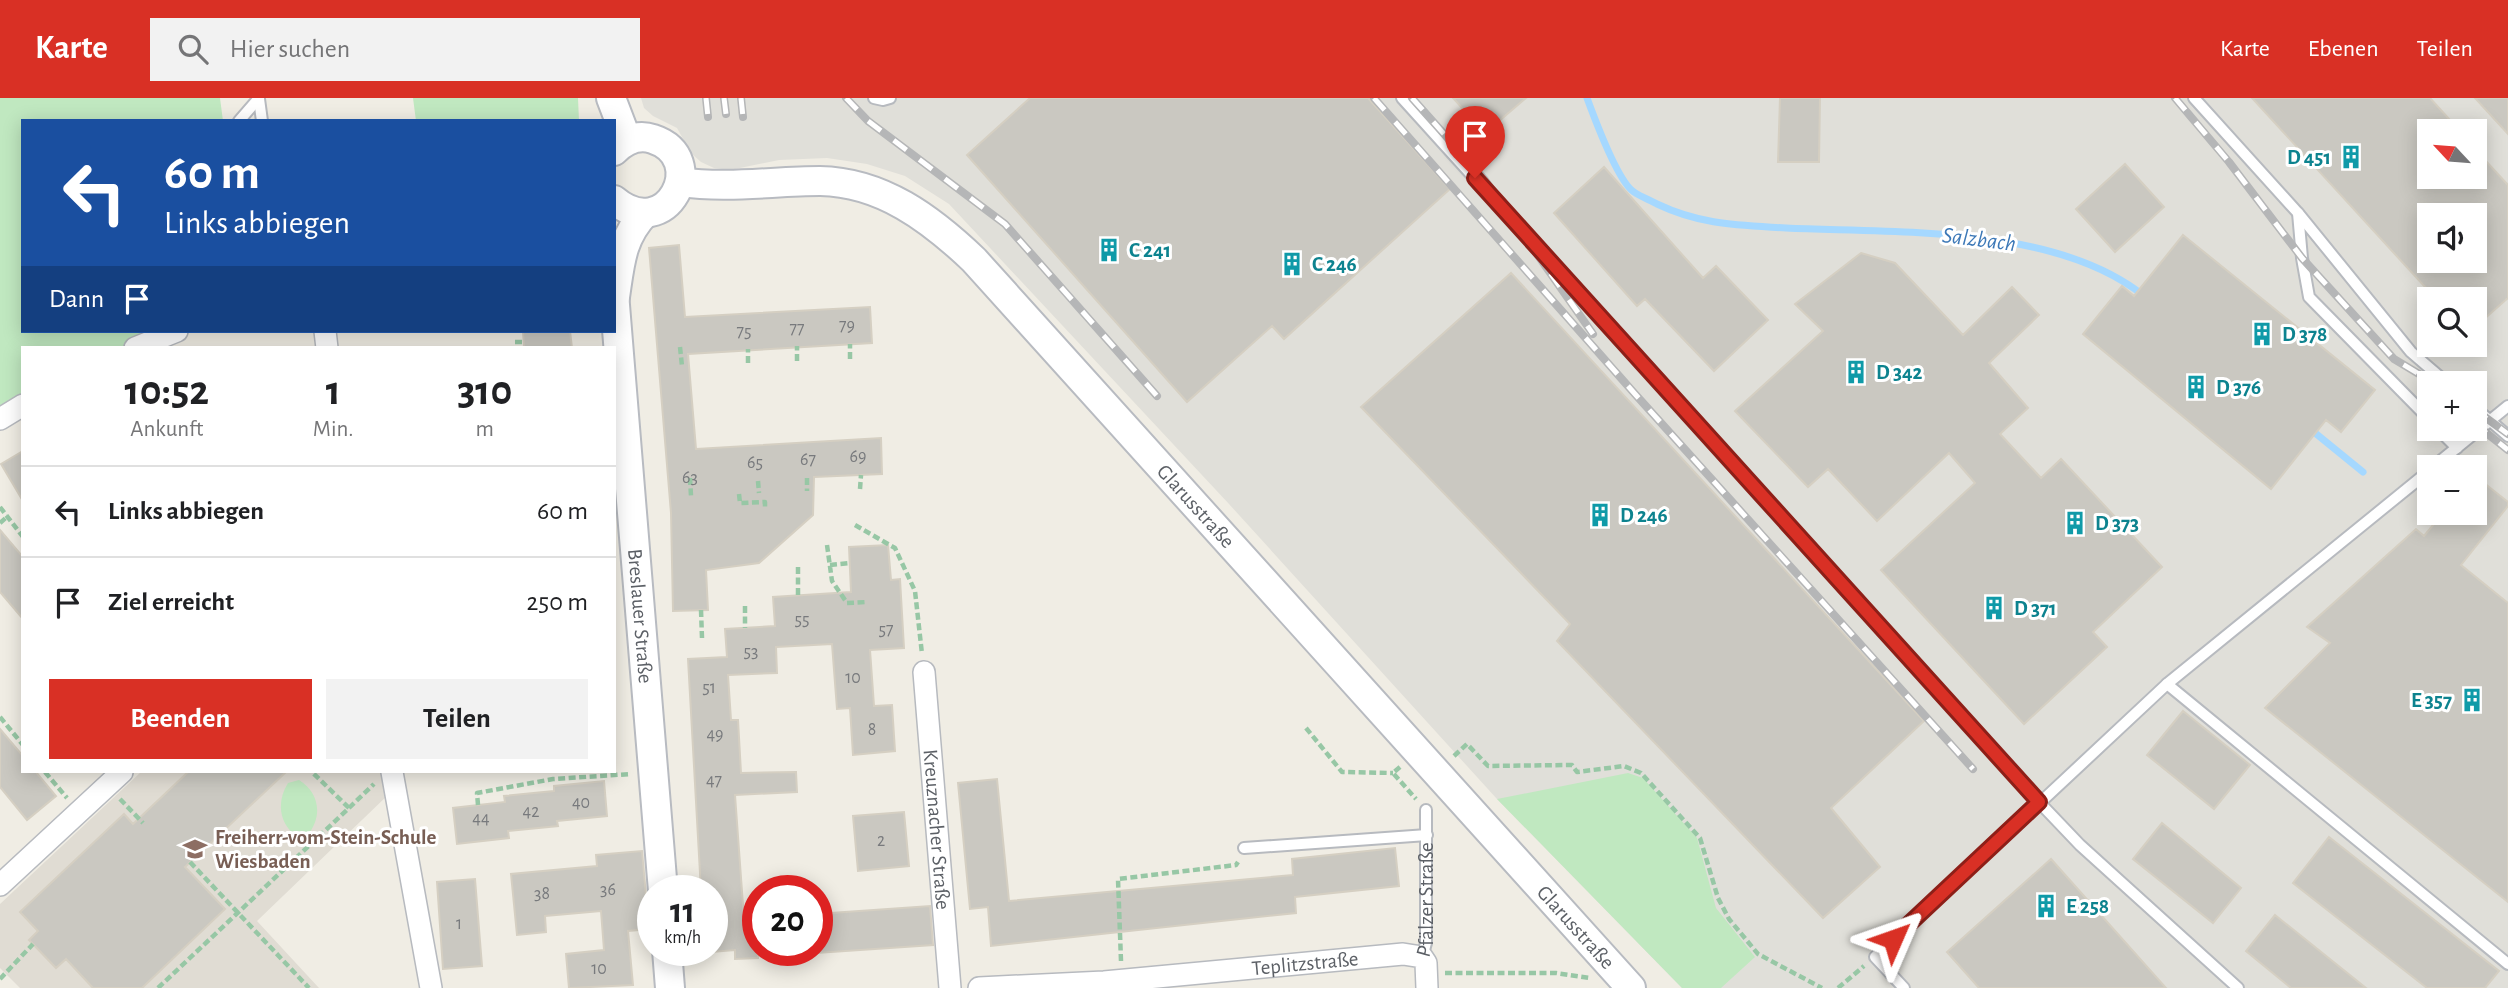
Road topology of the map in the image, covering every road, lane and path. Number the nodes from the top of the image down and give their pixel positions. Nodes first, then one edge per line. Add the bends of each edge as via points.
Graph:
1 (259, 98) edge
2 (611, 98) edge
3 (874, 98) edge
4 (890, 98) edge
5 (1402, 98) edge
6 (2194, 98) edge
7 (241, 119) edge
8 (262, 119) edge
9 (615, 119) edge
10 (616, 122) edge
11 (621, 145) edge
12 (680, 181) junction
13 (616, 201) edge
14 (2298, 213) junction
15 (630, 226) edge
16 (616, 288) edge
17 (616, 308) edge
18 (172, 333) edge
19 (515, 342) dead end
20 (524, 342) dead end
21 (850, 344) dead end
22 (140, 346) edge
23 (797, 346) dead end
24 (680, 347) dead end
25 (748, 349) dead end
26 (850, 359) dead end
27 (797, 361) dead end
28 (748, 363) dead end
29 (682, 366) dead end
30 (2433, 371) edge
31 (21, 406) edge
32 (2508, 406) edge
33 (2417, 407) edge
34 (2487, 418) edge
35 (0, 419) edge
36 (2490, 420) junction
37 (2508, 436) edge
38 (2450, 441) edge
39 (2457, 448) junction
40 (2448, 455) edge
41 (861, 475) dead end
42 (690, 478) dead end
43 (807, 478) dead end
44 (2417, 480) edge
45 (758, 481) dead end
46 (860, 489) dead end
47 (807, 491) dead end
48 (739, 494) dead end
49 (759, 494) dead end
50 (691, 496) dead end
51 (0, 507) edge
52 (765, 510) dead end
53 (8, 516) junction
54 (0, 523) edge
55 (855, 525) dead end
56 (21, 534) edge
57 (827, 545) dead end
58 (850, 563) dead end
59 (830, 565) junction
60 (798, 567) dead end
61 (798, 595) dead end
62 (867, 602) dead end
63 (745, 606) dead end
64 (701, 610) dead end
65 (745, 628) dead end
66 (702, 638) dead end
67 (924, 672) joint
68 (2167, 684) junction
69 (0, 717) edge
70 (1306, 728) dead end
71 (21, 743) edge
72 (1457, 754) dead end
73 (653, 772) junction
74 (46, 773) edge
75 (313, 773) edge
76 (1393, 773) dead end
77 (382, 774) edge
78 (115, 779) edge
79 (529, 784) junction
80 (530, 793) dead end
81 (2039, 802) junction
82 (478, 805) dead end
83 (349, 808) junction
84 (1426, 810) dead end
85 (79, 812) junction
86 (143, 823) dead end
87 (1427, 835) junction
88 (1244, 848) joint
89 (190, 862) dead end
90 (662, 875) edge
91 (0, 885) edge
92 (238, 913) junction
93 (33, 944) dead end
94 (1875, 957) junction
95 (2508, 964) edge
96 (668, 966) edge
97 (1425, 973) edge
98 (0, 979) edge
99 (1594, 979) dead end
100 (1110, 984) edge
101 (158, 988) edge
102 (309, 988) edge
103 (431, 988) edge
104 (670, 988) edge
105 (950, 988) edge
106 (979, 988) edge
107 (1631, 988) edge
108 (1822, 988) edge
109 (1838, 988) edge
110 (1904, 988) edge
111 (2238, 988) edge

1 - 7 lane
1 - 8 lane
2 - 9 street
3 - 4 lane
5 - 81 lane
6 - 14 lane
10 - 11 street
11 - 12 street via 644,136 662,142 679,163
12 - 15 street via 668,203
12 - 107 street, Glarusstraße via 726,187 823,181 864,188 896,200 947,234
13 - 15 street via 634,212
14 - 30 lane via 2411,352
14 - 33 lane via 2309,297
15 - 16 street, Breslauer Straße
17 - 73 street, Breslauer Straße
18 - 22 street
19 - 20 path
21 - 26 path
23 - 27 path
24 - 29 path
25 - 28 path
31 - 35 street
32 - 36 lane
34 - 36 lane
36 - 37 lane
36 - 39 lane
38 - 39 lane
39 - 40 lane
41 - 46 path
42 - 50 path
43 - 47 path
44 - 68 lane
45 - 49 path
48 - 52 path via 740,503 765,502
51 - 53 path
53 - 54 path
53 - 56 path
55 - 67 path via 895,548 915,591
57 - 59 path
58 - 59 path
59 - 62 path via 832,581 847,603
60 - 61 path
63 - 65 path
64 - 66 path
67 - 105 street, Kreuznacher Straße
68 - 81 lane
68 - 95 lane
69 - 71 path
70 - 76 path via 1342,772
72 - 108 path via 1467,744 1488,766 1572,765 1577,772 1624,766 1641,773 1700,838 1718,898 1758,954
73 - 79 path
73 - 90 street, Breslauer Straße
74 - 85 path
75 - 83 path
77 - 83 path
77 - 103 street
78 - 85 street
78 - 86 path
79 - 80 path
79 - 82 path via 477,793
81 - 94 lane
81 - 111 lane
83 - 92 path
84 - 87 lane, Pfälzer Straße
85 - 91 street
87 - 88 lane
87 - 97 lane, Pfälzer Straße
88 - 100 path via 1236,865 1118,879
89 - 92 path
92 - 101 path
92 - 102 path
93 - 98 path
94 - 109 path
94 - 110 lane
96 - 104 street
97 - 99 path via 1556,972
97 - 100 street, Teplitzstraße via 1403,954
100 - 106 street, Teplitzstraße

